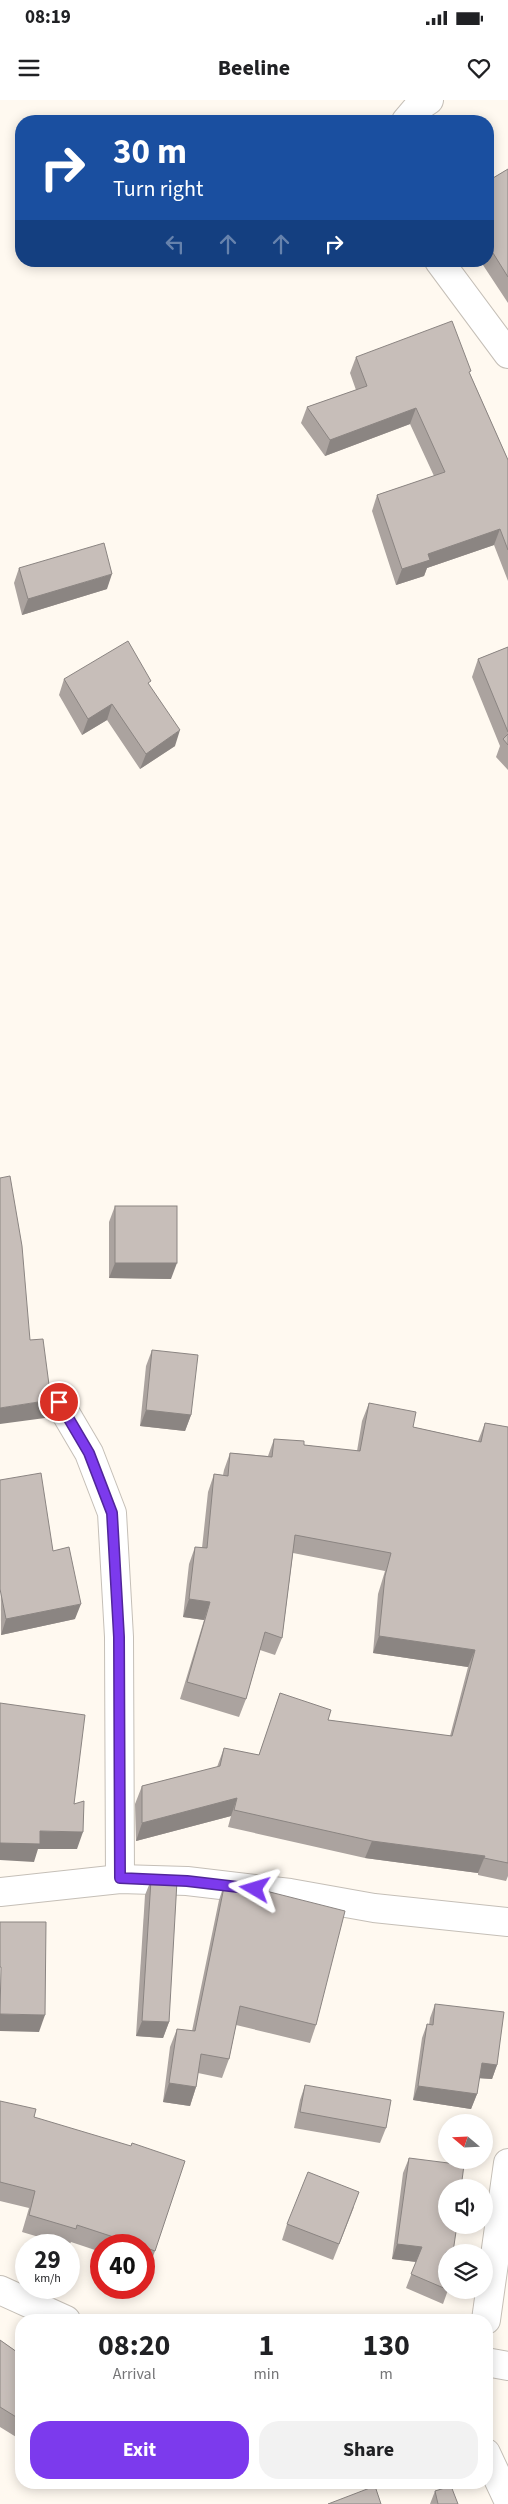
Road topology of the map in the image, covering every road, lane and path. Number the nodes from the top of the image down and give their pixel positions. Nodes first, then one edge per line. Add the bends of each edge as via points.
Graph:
1 (429, 100) edge
2 (411, 115) edge
3 (443, 267) edge
4 (508, 354) edge
5 (59, 1402) dead end
6 (120, 1878) junction
7 (0, 1892) edge
8 (508, 1922) edge
9 (508, 2163) edge
10 (0, 2290) edge
11 (53, 2314) edge
12 (487, 2314) edge
13 (493, 2363) edge
14 (508, 2366) edge
15 (493, 2467) edge
16 (508, 2500) edge

1 - 2 street
3 - 4 street
5 - 6 street via 89,1453 112,1513 119,1637
6 - 7 street
6 - 8 street via 187,1881 290,1893 374,1908
9 - 12 street
10 - 11 street
13 - 14 street
15 - 16 street

